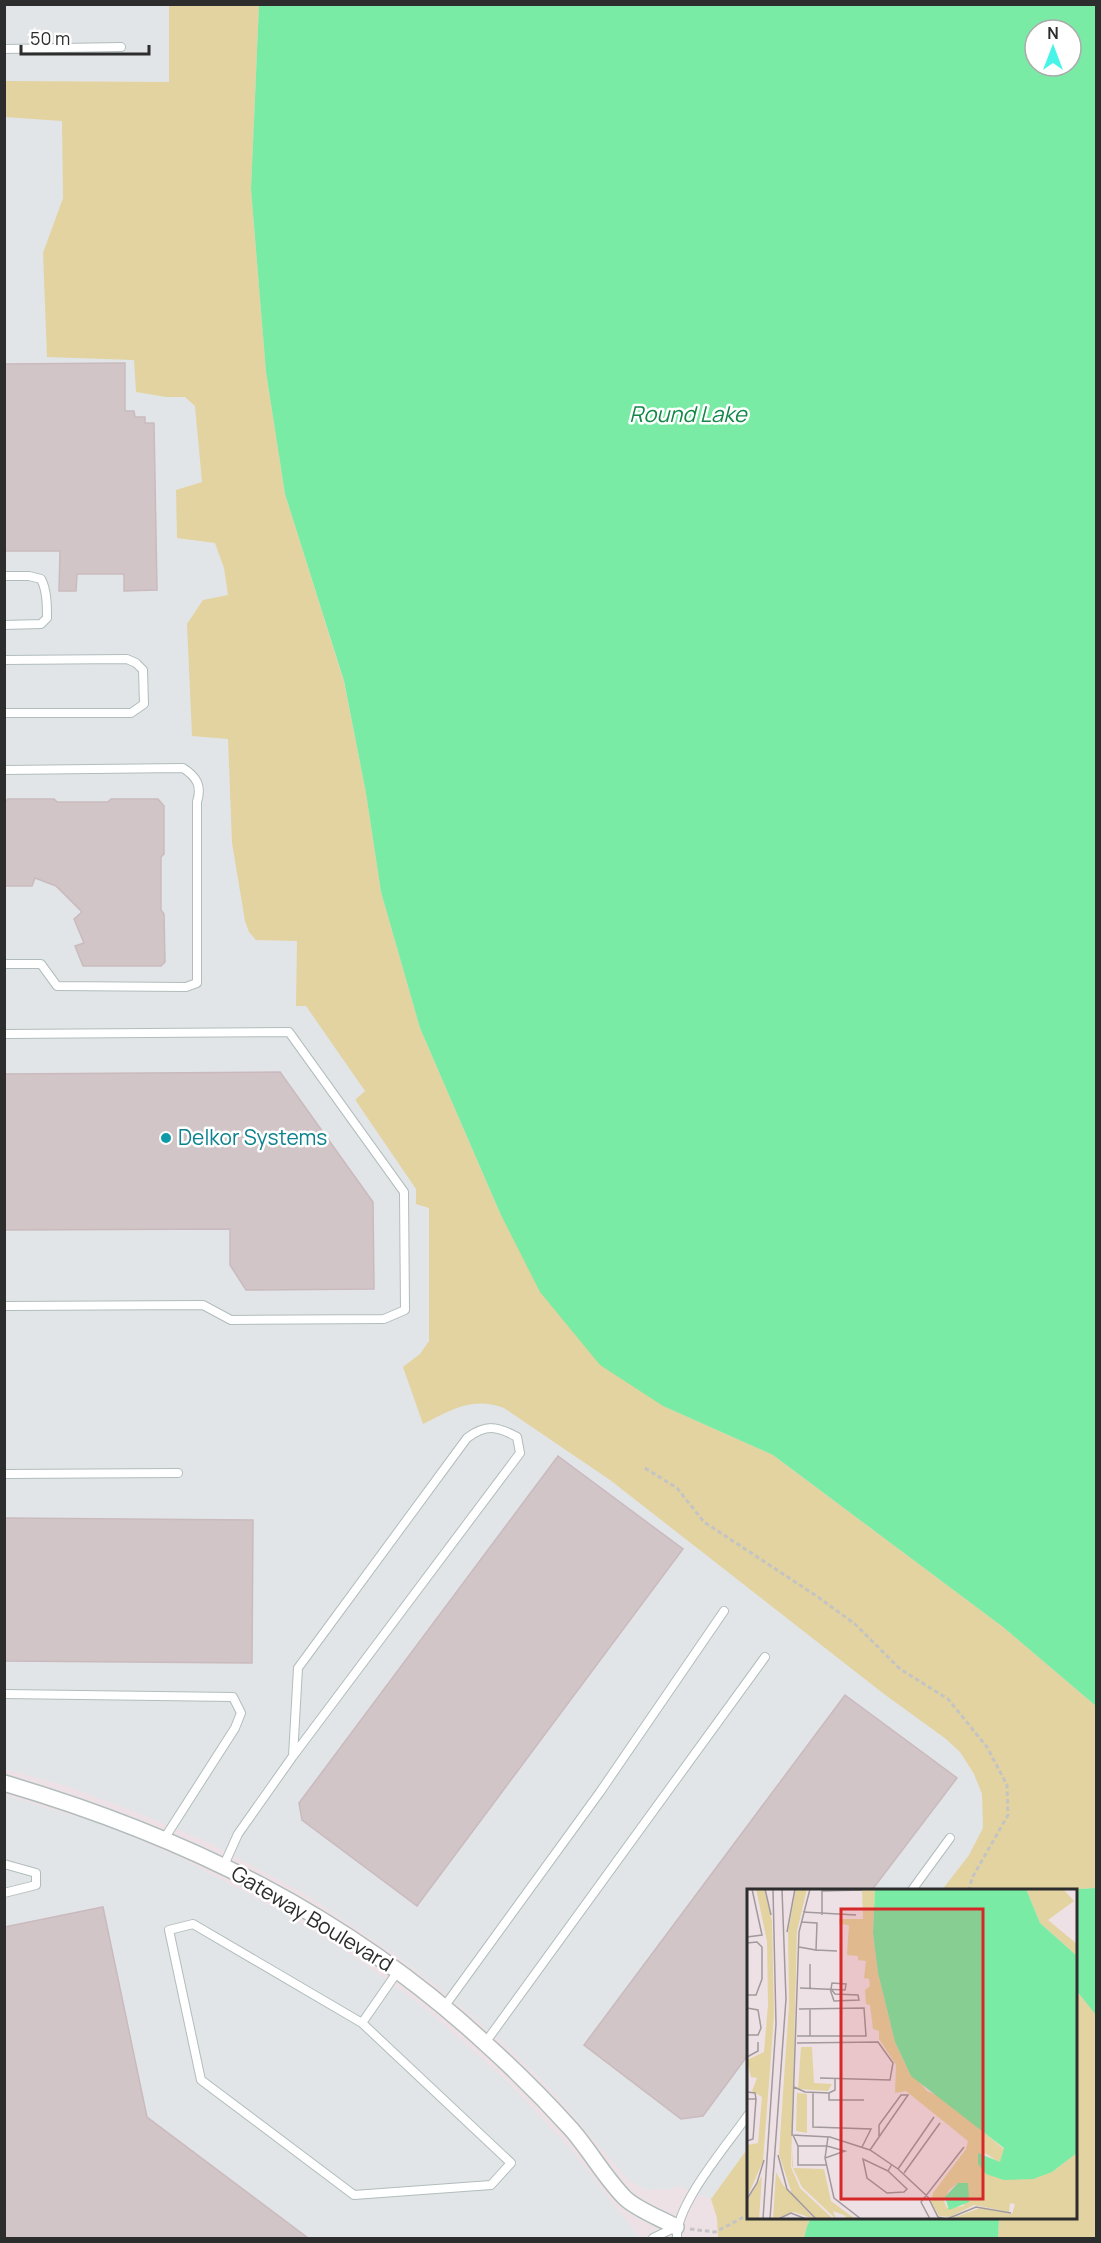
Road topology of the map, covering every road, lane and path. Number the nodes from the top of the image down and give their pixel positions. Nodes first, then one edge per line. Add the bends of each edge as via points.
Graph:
1 (121, 47) dead end
2 (4, 49) edge
3 (4, 576) edge
4 (4, 625) edge
5 (4, 660) edge
6 (4, 713) edge
7 (4, 770) edge
8 (4, 964) edge
9 (4, 1034) edge
10 (4, 1306) edge
11 (645, 1468) dead end
12 (178, 1473) dead end
13 (4, 1474) edge
14 (724, 1611) dead end
15 (765, 1657) dead end
16 (4, 1694) edge
17 (293, 1756) junction
18 (4, 1783) edge
19 (950, 1838) dead end
20 (164, 1839) junction
21 (4, 1864) edge
22 (224, 1865) junction
23 (913, 1889) edge
24 (969, 1889) edge
25 (4, 1893) edge
26 (398, 1971) junction
27 (444, 2007) junction
28 (362, 2023) junction
29 (485, 2043) junction
30 (747, 2116) edge
31 (747, 2216) edge
32 (677, 2233) edge
33 (653, 2238) edge

1 - 2 lane
3 - 4 lane via 41,579 47,618 41,624
5 - 6 lane via 127,659 143,670 144,704 131,713
7 - 8 lane via 183,768 194,776 200,794 197,983 186,987 57,986 41,964
9 - 10 lane via 289,1032 404,1192 405,1310 384,1319 231,1320 203,1305
11 - 24 path via 677,1488 704,1522 818,1597 855,1624 900,1669 948,1699 987,1748 1007,1785 1008,1815
12 - 13 lane
14 - 27 lane via 600,1792
15 - 29 lane
16 - 20 lane via 233,1697 241,1713 235,1728
17 - 17 lane via 520,1453 517,1437 501,1428 480,1429 467,1438 298,1668
17 - 22 lane via 238,1834
18 - 20 street, Gateway Boulevard via 126,1822
19 - 23 lane
20 - 22 street, Gateway Boulevard
21 - 25 lane via 36,1873 36,1886
22 - 26 street, Gateway Boulevard via 287,1898
26 - 27 street, Gateway Boulevard
26 - 28 lane
27 - 29 street, Gateway Boulevard
28 - 28 lane via 193,1924 168,1930 201,2080 354,2195 491,2185 512,2163
29 - 32 street, Gateway Boulevard via 573,2132 627,2200
30 - 32 lane via 696,2187
31 - 32 path via 716,2232
32 - 33 lane

